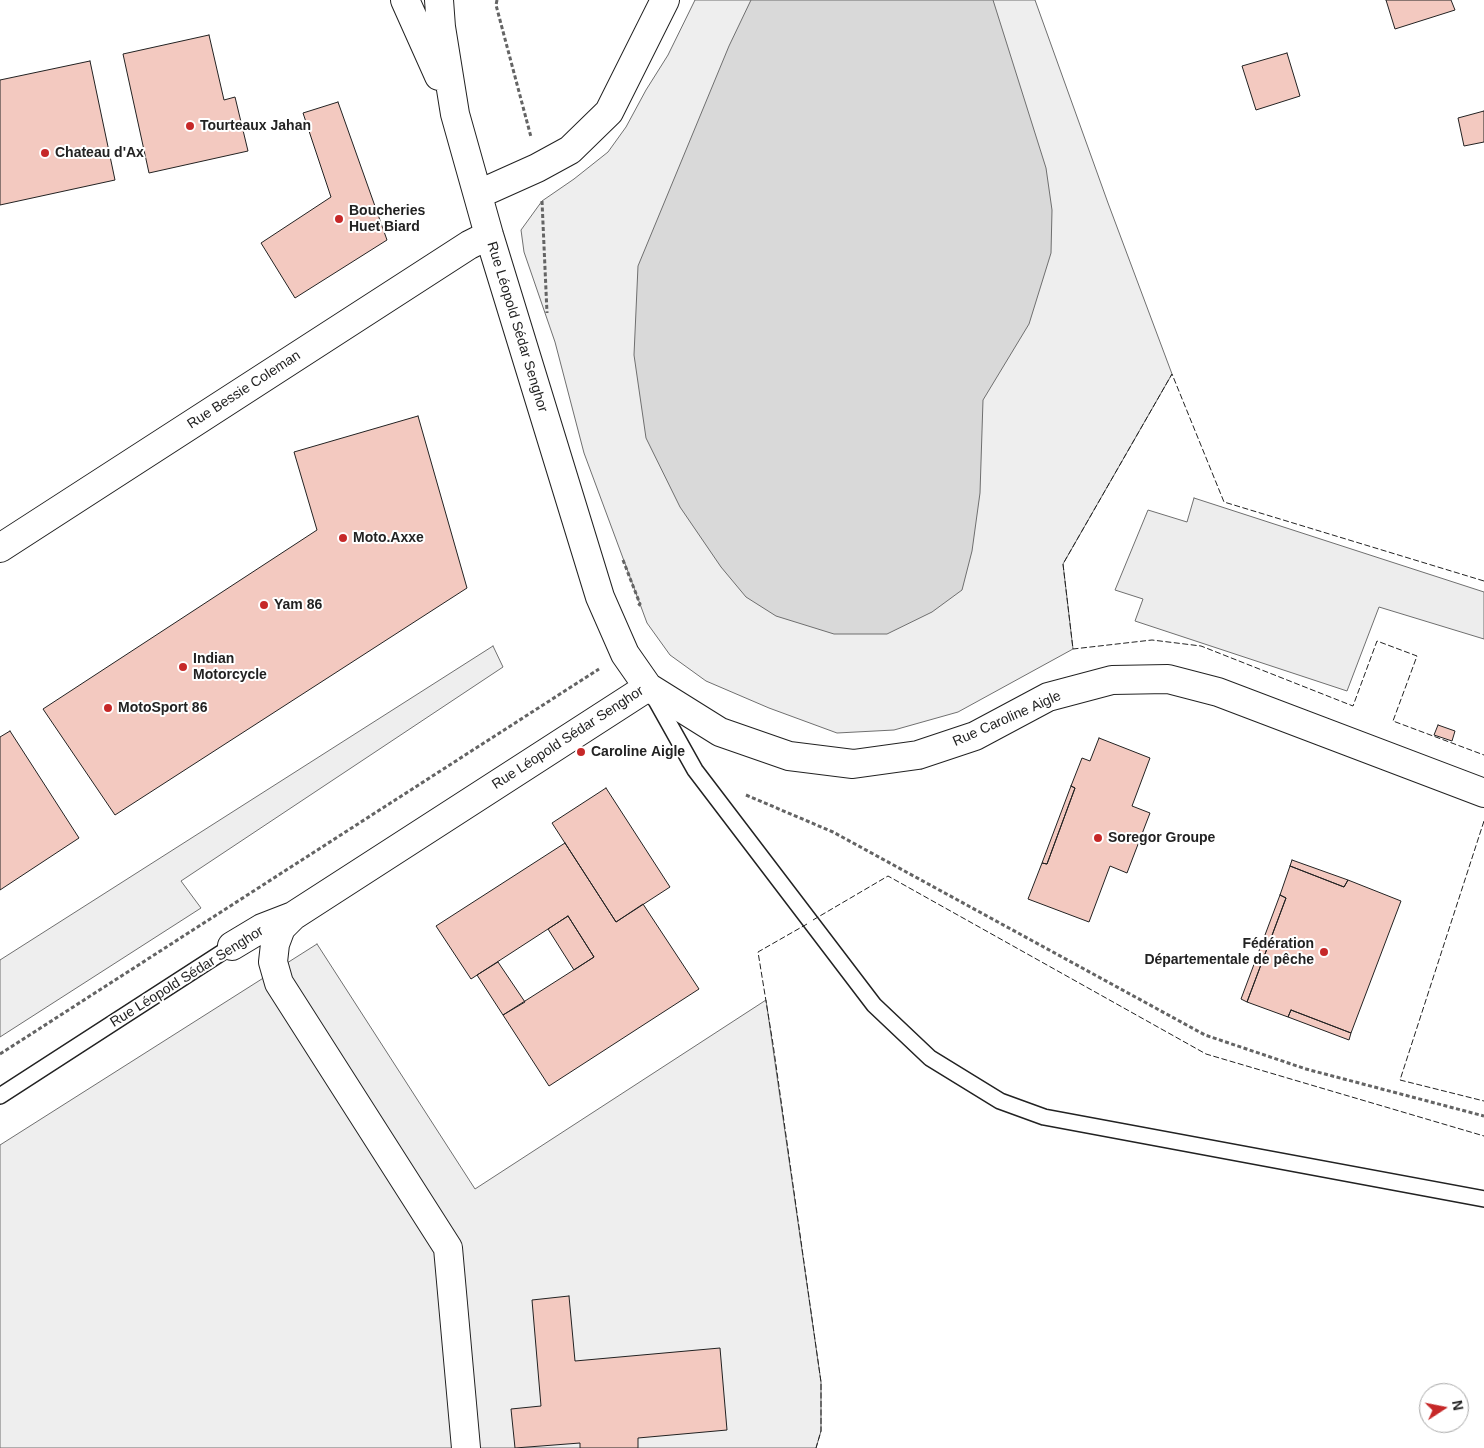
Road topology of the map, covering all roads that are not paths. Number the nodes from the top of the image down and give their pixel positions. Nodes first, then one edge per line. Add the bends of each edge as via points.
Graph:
1 (405, 0) edge
2 (439, 0) edge
3 (665, 0) edge
4 (455, 114) junction
5 (478, 194) junction
6 (489, 236) junction
7 (0, 548) edge
8 (648, 687) junction
9 (1484, 793) edge
10 (293, 916) junction
11 (232, 946) joint
12 (0, 1096) edge
13 (1484, 1199) edge
14 (466, 1448) edge

1 - 4 street, Rue Léopold Sédar Senghor
2 - 4 street, Rue Léopold Sédar Senghor
3 - 5 street via 609,112 570,150
4 - 5 street, Rue Léopold Sédar Senghor
5 - 6 street, Rue Léopold Sédar Senghor
6 - 7 street, Rue Bessie Coleman via 469,245
6 - 8 street, Rue Léopold Sédar Senghor via 600,597 620,643
8 - 9 street, Rue Caroline Aigle via 720,732 789,756 853,764 918,755 975,736 1048,697 1112,680 1168,680 1218,692
8 - 10 street, Rue Léopold Sédar Senghor
8 - 13 lane via 695,770 874,1005 930,1058 1000,1102 1044,1117
10 - 11 street, Rue Léopold Sédar Senghor via 262,928
10 - 14 street via 281,928 275,944 273,962 278,983 448,1248
11 - 12 lane, Rue Léopold Sédar Senghor

